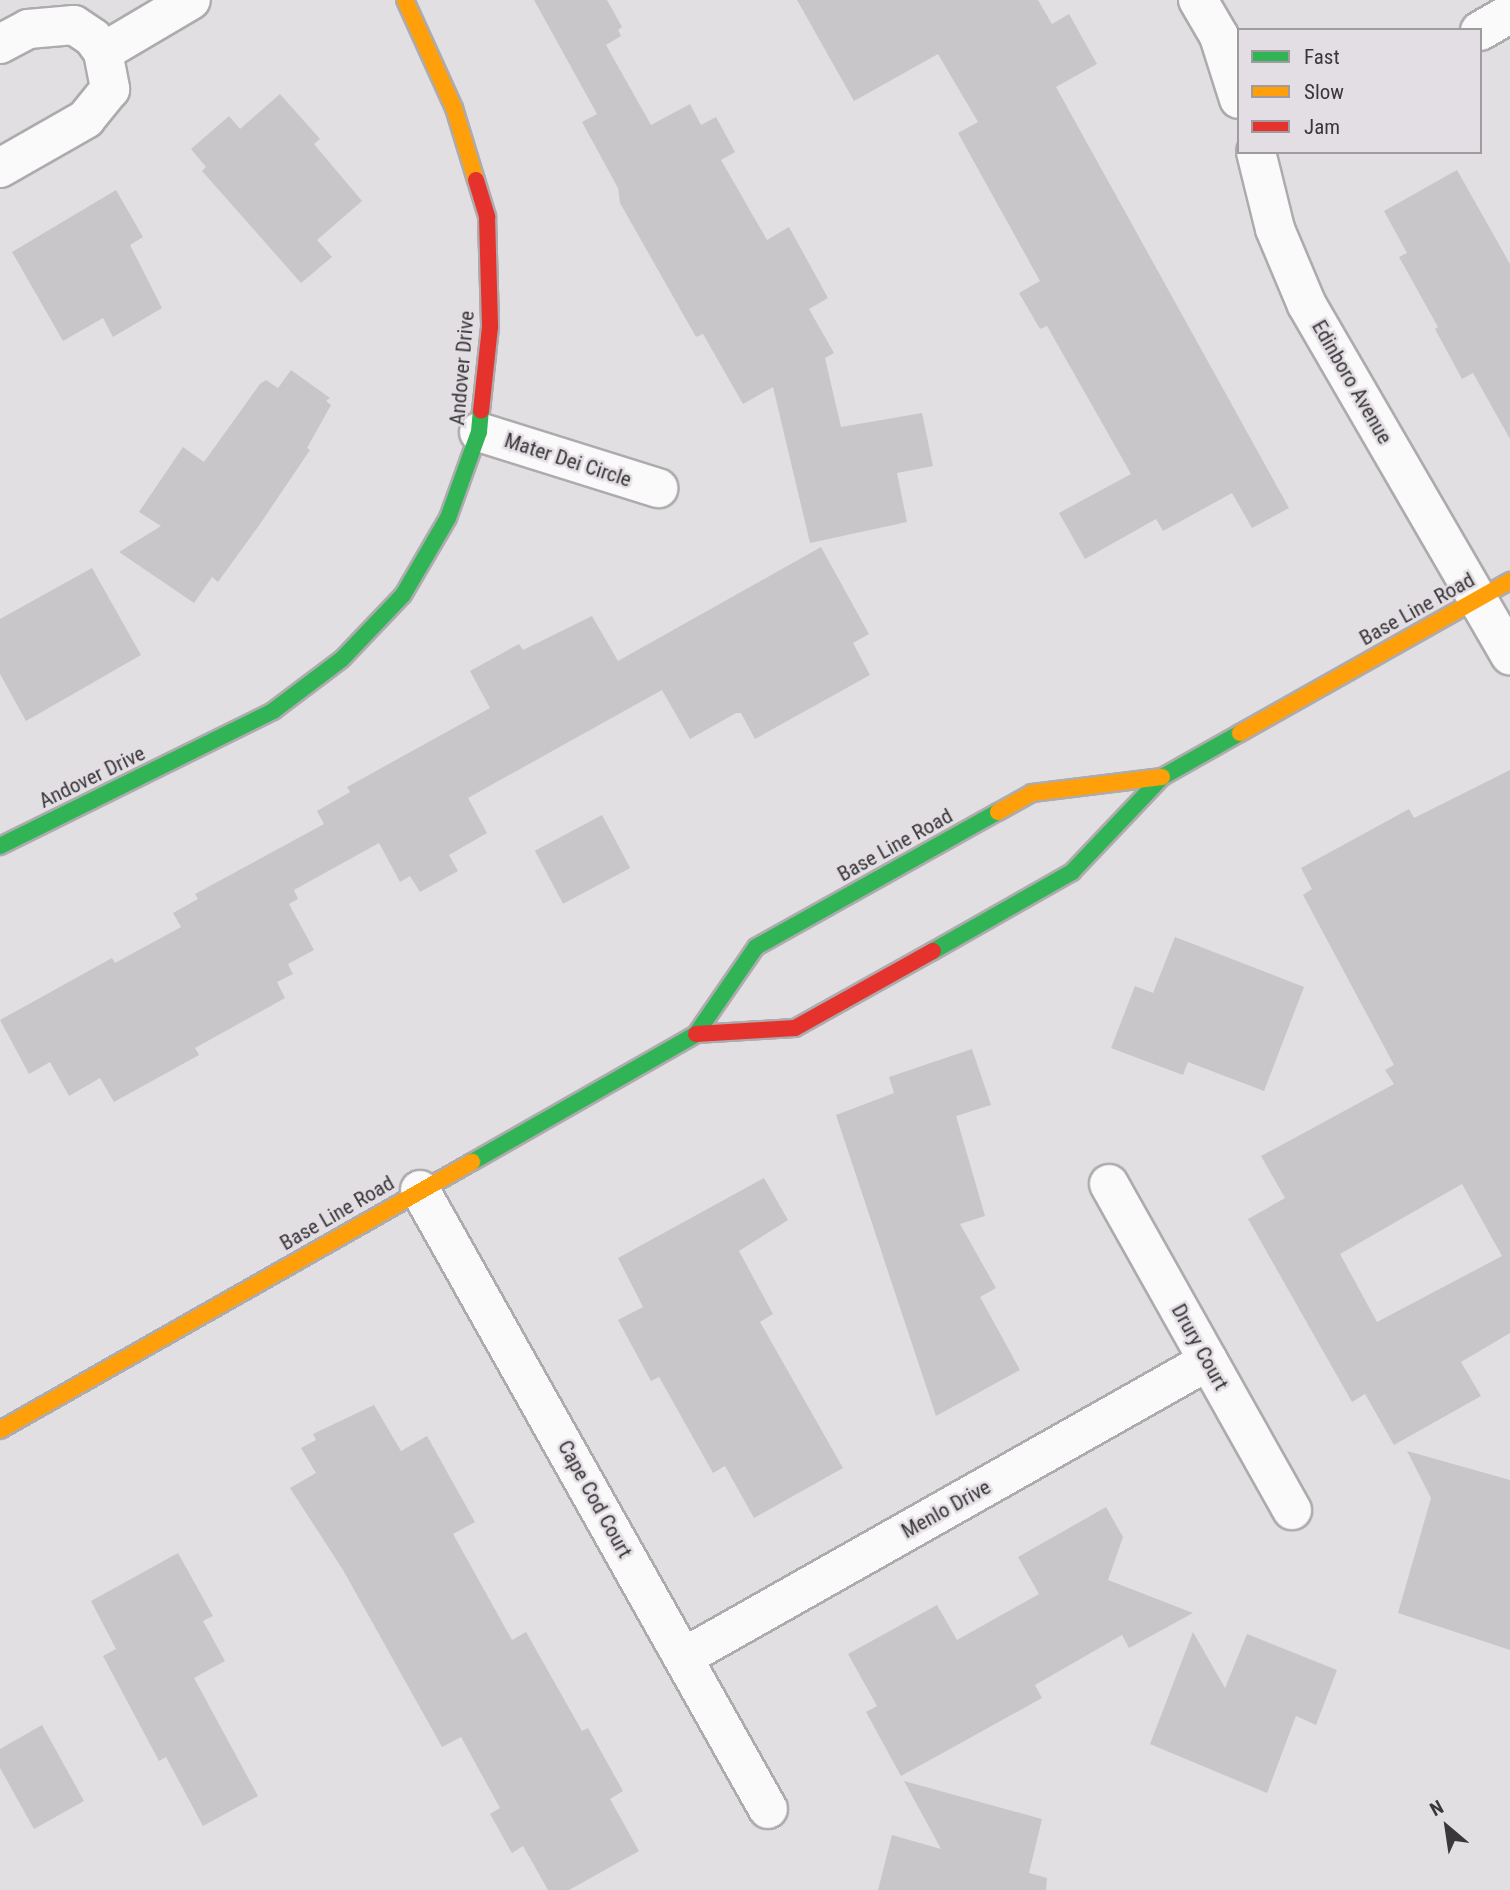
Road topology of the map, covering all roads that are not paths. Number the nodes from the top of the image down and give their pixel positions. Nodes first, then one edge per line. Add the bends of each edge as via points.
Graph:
1 (191, 0) edge
2 (405, 0) edge
3 (1198, 0) edge
4 (1510, 14) edge
5 (1482, 30) edge
6 (0, 44) edge
7 (103, 52) junction
8 (1237, 93) edge
9 (1257, 154) edge
10 (0, 168) edge
11 (479, 432) junction
12 (658, 488) dead end
13 (1494, 589) edge
14 (1510, 655) edge
15 (1162, 777) junction
16 (0, 846) edge
17 (696, 1034) junction
18 (1109, 1184) dead end
19 (421, 1190) junction
20 (1208, 1361) junction
21 (0, 1430) edge
22 (1292, 1510) dead end
23 (684, 1657) junction
24 (768, 1810) dead end

1 - 7 street
2 - 11 main road, Andover Drive via 454,108 487,217 490,327
3 - 8 street via 1219,36
4 - 5 street
6 - 7 street via 28,29 74,25 93,37
7 - 10 street via 110,89 86,119
9 - 13 street, Edinboro Avenue via 1275,229 1307,305
11 - 12 street, Mater Dei Circle
11 - 16 main road, Andover Drive via 448,518 403,595 342,659 274,711
13 - 14 street, Edinboro Avenue
13 - 15 main road, Base Line Road
15 - 17 main road, Base Line Road via 1072,872 795,1028
15 - 17 main road, Base Line Road via 1031,793 756,947
17 - 19 main road, Base Line Road
18 - 20 street, Drury Court
19 - 21 main road, Base Line Road
19 - 23 street, Cape Cod Court
20 - 22 street, Drury Court
20 - 23 street, Menlo Drive
23 - 24 street, Cape Cod Court

